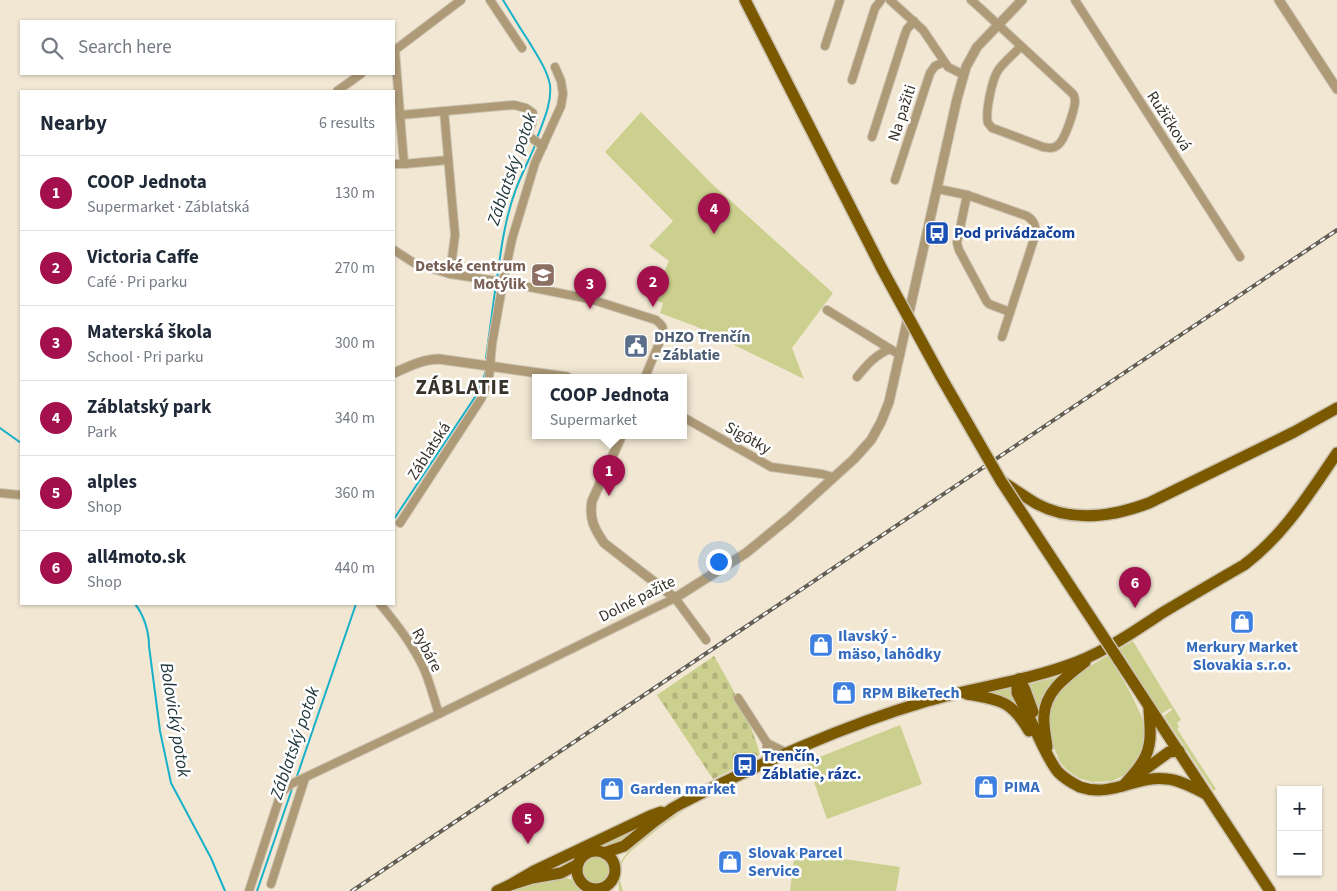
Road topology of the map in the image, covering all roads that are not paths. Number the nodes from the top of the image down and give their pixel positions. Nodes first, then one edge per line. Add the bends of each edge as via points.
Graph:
1 (461, 0) edge
2 (490, 0) edge
3 (745, 0) edge
4 (840, 0) edge
5 (881, 0) edge
6 (890, 0) edge
7 (971, 0) edge
8 (984, 0) edge
9 (1022, 0) edge
10 (1075, 0) edge
11 (1279, 0) edge
12 (979, 7) junction
13 (914, 22) junction
14 (998, 25) junction
15 (824, 46) dead end
16 (1021, 46) junction
17 (522, 48) dead end
18 (395, 50) edge
19 (944, 62) junction
20 (555, 67) dead end
21 (360, 75) edge
22 (964, 75) junction
23 (852, 80) dead end
24 (1337, 89) edge
25 (338, 90) edge
26 (444, 111) junction
27 (400, 115) junction
28 (872, 137) dead end
29 (542, 145) junction
30 (448, 160) junction
31 (395, 164) edge
32 (404, 164) junction
33 (895, 180) dead end
34 (938, 189) junction
35 (968, 195) junction
36 (395, 251) edge
37 (1240, 257) dead end
38 (450, 274) junction
39 (503, 282) junction
40 (827, 310) dead end
41 (1010, 312) junction
42 (1002, 337) dead end
43 (890, 349) junction
44 (900, 355) junction
45 (491, 366) junction
46 (395, 373) edge
47 (546, 374) edge
48 (646, 374) edge
49 (857, 377) dead end
50 (1337, 408) edge
51 (687, 420) edge
52 (620, 439) edge
53 (1337, 453) edge
54 (833, 477) junction
55 (1001, 481) junction
56 (0, 493) edge
57 (20, 495) edge
58 (400, 523) dead end
59 (675, 598) junction
60 (381, 605) edge
61 (706, 640) dead end
62 (1097, 653) junction
63 (1019, 679) junction
64 (961, 693) junction
65 (738, 698) dead end
66 (1149, 708) junction
67 (439, 714) junction
68 (767, 743) junction
69 (1178, 751) junction
70 (787, 753) junction
71 (1048, 756) junction
72 (766, 762) junction
73 (302, 778) junction
74 (1123, 786) junction
75 (1206, 794) junction
76 (673, 808) junction
77 (624, 846) junction
78 (604, 853) junction
79 (578, 864) junction
80 (614, 866) junction
81 (561, 873) junction
82 (580, 879) junction
83 (271, 884) dead end
84 (510, 885) junction
85 (249, 891) edge
86 (497, 891) edge
87 (1270, 891) edge

1 - 18 street
2 - 17 street
3 - 55 main road, bridge via 882,269
4 - 15 street
5 - 23 street via 875,8
6 - 13 street
7 - 12 street
8 - 12 street
9 - 14 street, Dolné pažite
10 - 37 street, Ružičková
11 - 24 street
12 - 14 street
13 - 19 street
13 - 28 street, Na pažiti via 905,34
14 - 16 street
14 - 22 street, Dolné pažite via 978,47
16 - 16 street via 995,75 986,117 988,123 992,128 1043,147 1056,147 1062,141 1075,98
18 - 27 street
19 - 22 street via 950,69
19 - 33 street, Na pažiti via 930,73
20 - 29 street, Záblatská via 563,94 561,106
21 - 25 street
22 - 34 street, Dolné pažite
26 - 27 street
26 - 29 street via 514,105 526,108 533,113 527,135
26 - 30 street
27 - 32 street
29 - 39 street, Záblatská via 512,240
30 - 32 street
30 - 38 street via 455,235
31 - 32 street
34 - 35 street
34 - 44 street, Dolné pažite
35 - 41 street via 957,243 959,250 986,302
35 - 41 street via 1027,216 1035,226 1035,236
36 - 38 street via 414,263
38 - 39 street
39 - 45 street, Záblatská
39 - 48 street via 590,299 656,320 664,328 663,334
40 - 43 street
41 - 42 street
43 - 44 street
43 - 49 street via 868,363
44 - 54 street, Dolné pažite via 889,402 876,431 859,454
45 - 46 street via 430,359
45 - 47 street
45 - 58 street, Záblatská via 480,399
50 - 55 main road via 1174,491 1124,512 1080,516 1051,510
51 - 54 street, Sigôtky via 771,467
52 - 59 street via 592,501 591,520 604,543
53 - 62 main road via 1293,517 1244,565
54 - 59 street, Dolné pažite via 790,518 746,553
55 - 66 main road, bridge
56 - 57 street
59 - 61 street
59 - 67 street, Dolné pažite
60 - 67 street, Rybáre via 424,668
62 - 63 main road via 1067,666
62 - 71 main road via 1063,680 1050,695 1044,716
63 - 64 main road
63 - 71 main road via 1018,693
64 - 70 main road via 867,721
64 - 71 main road via 1004,702 1019,715
65 - 68 street
66 - 69 main road
66 - 74 main road via 1149,749
67 - 73 street, Dolné pažite
68 - 70 street
68 - 72 street
69 - 74 main road via 1169,752
69 - 75 main road
70 - 72 main road
71 - 74 main road via 1062,776 1079,786 1097,790
72 - 76 main road
73 - 83 street
73 - 85 street, Dolné pažite via 280,796
74 - 75 main road via 1167,779
75 - 87 main road
76 - 77 main road
76 - 84 main road via 632,824
77 - 78 main road
77 - 80 main road
78 - 79 main road via 588,853
78 - 80 main road
79 - 81 main road
79 - 82 main road
80 - 82 main road via 612,879 602,887 590,887
81 - 82 main road
81 - 84 main road
84 - 86 main road

